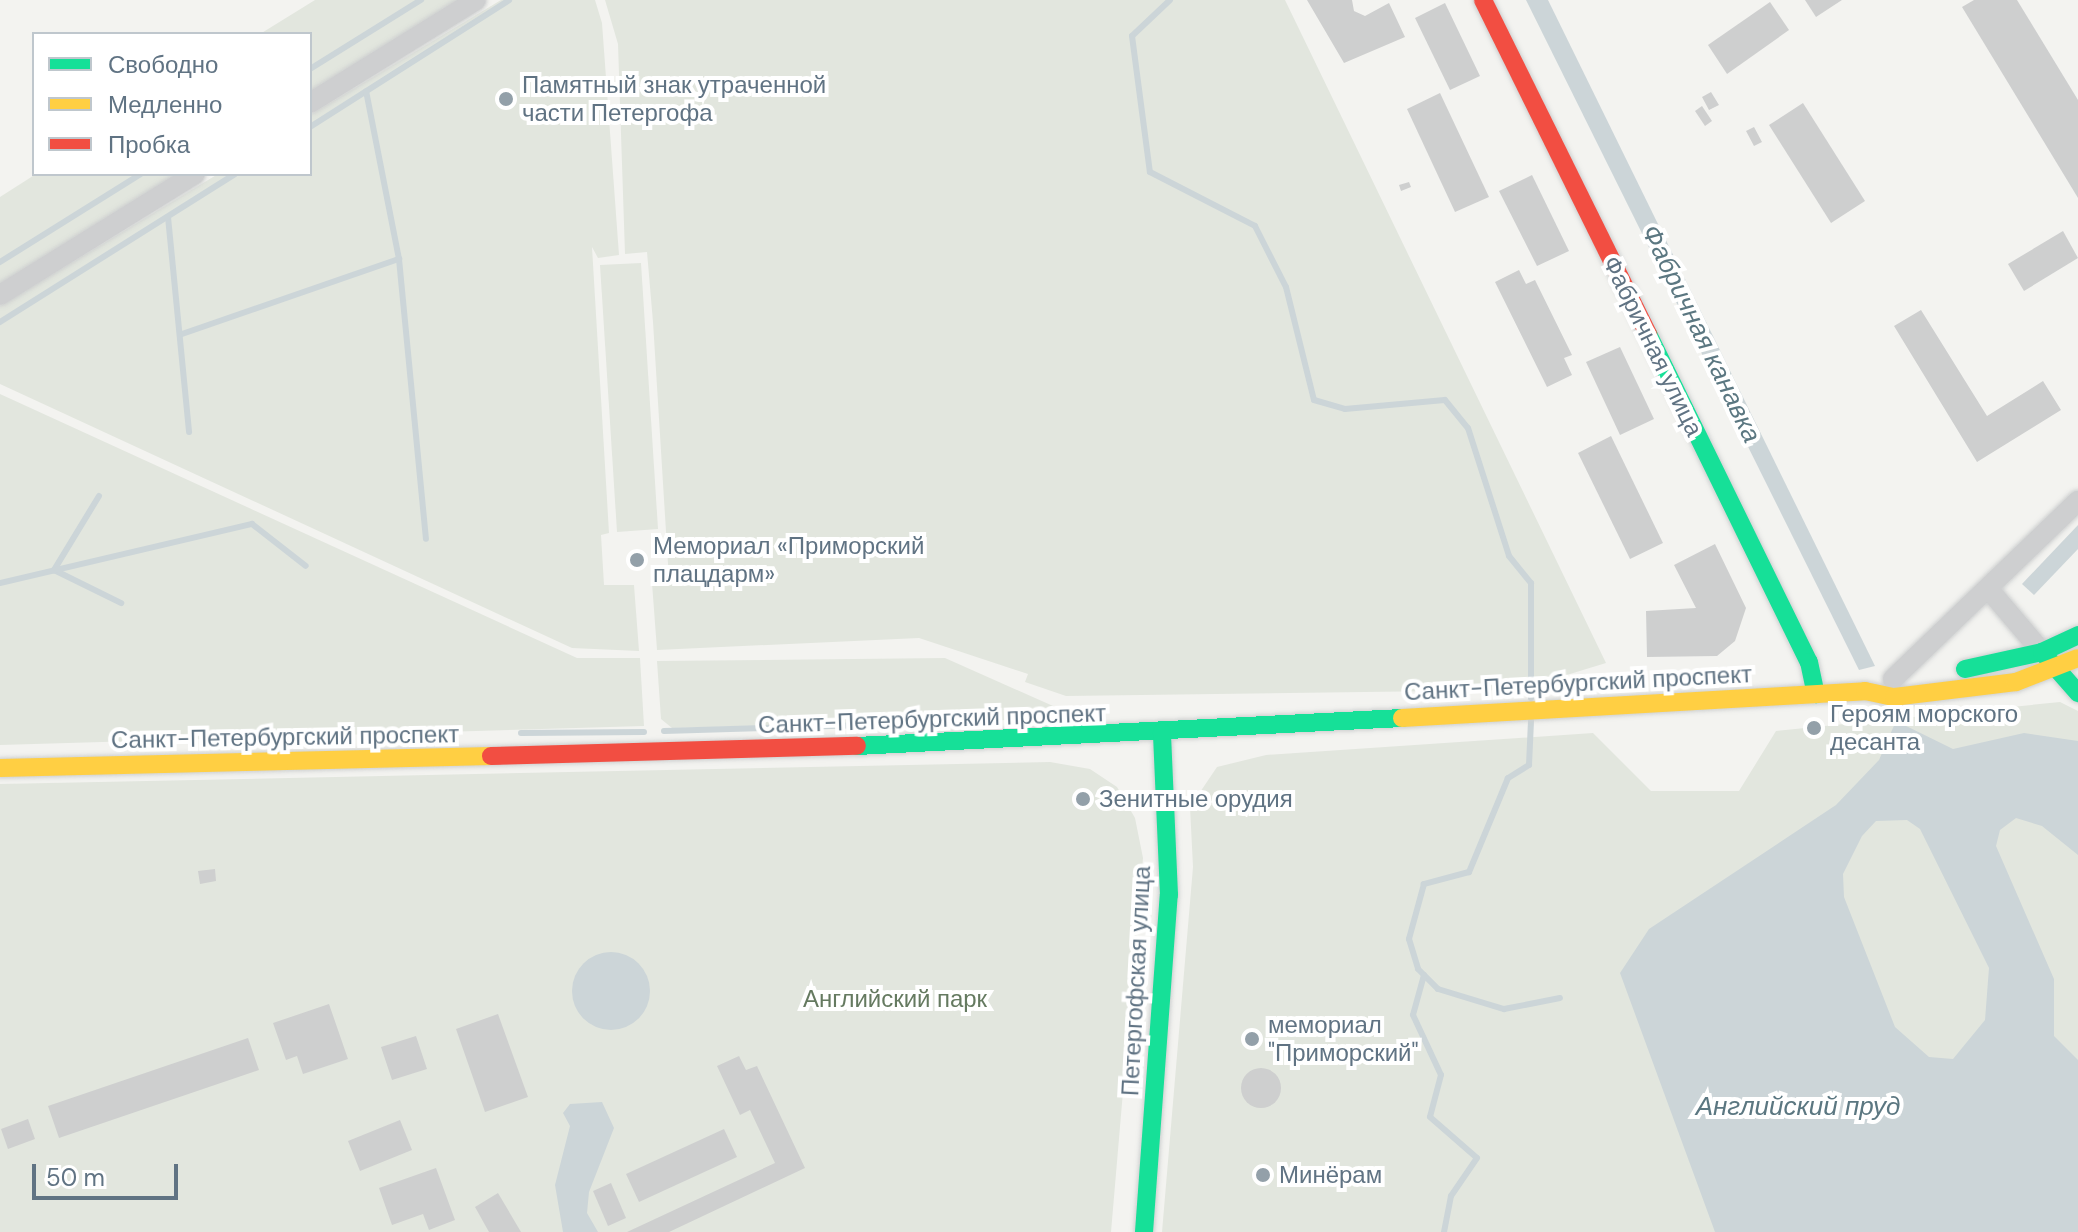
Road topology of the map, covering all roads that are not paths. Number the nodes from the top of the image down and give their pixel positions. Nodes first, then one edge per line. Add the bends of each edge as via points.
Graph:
1 (476, 0) edge
2 (1483, 0) edge
3 (312, 102) edge
4 (192, 176) edge
5 (0, 295) edge
6 (2078, 501) edge
7 (1991, 592) junction
8 (2078, 635) edge
9 (2059, 661) edge
10 (1893, 679) junction
11 (2078, 680) edge
12 (1865, 691) junction
13 (2078, 693) edge
14 (1816, 694) junction
15 (1162, 732) junction
16 (0, 768) edge
17 (1144, 1232) edge

1 - 3 street
2 - 14 main road, Фабричная улица via 1809,662
4 - 5 street
6 - 7 street
7 - 9 street
7 - 10 street
8 - 9 main road, Санкт-Петербургский проспект
9 - 10 main road, Санкт-Петербургский проспект
9 - 11 main road
9 - 12 main road, Санкт-Петербургский проспект via 1956,691 1894,697
9 - 13 main road
10 - 12 main road, Санкт-Петербургский проспект
12 - 14 main road, Санкт-Петербургский проспект
14 - 15 main road, Санкт-Петербургский проспект
15 - 16 main road, Санкт-Петербургский проспект via 1028,743
15 - 17 main road, Петергофская улица via 1169,895

